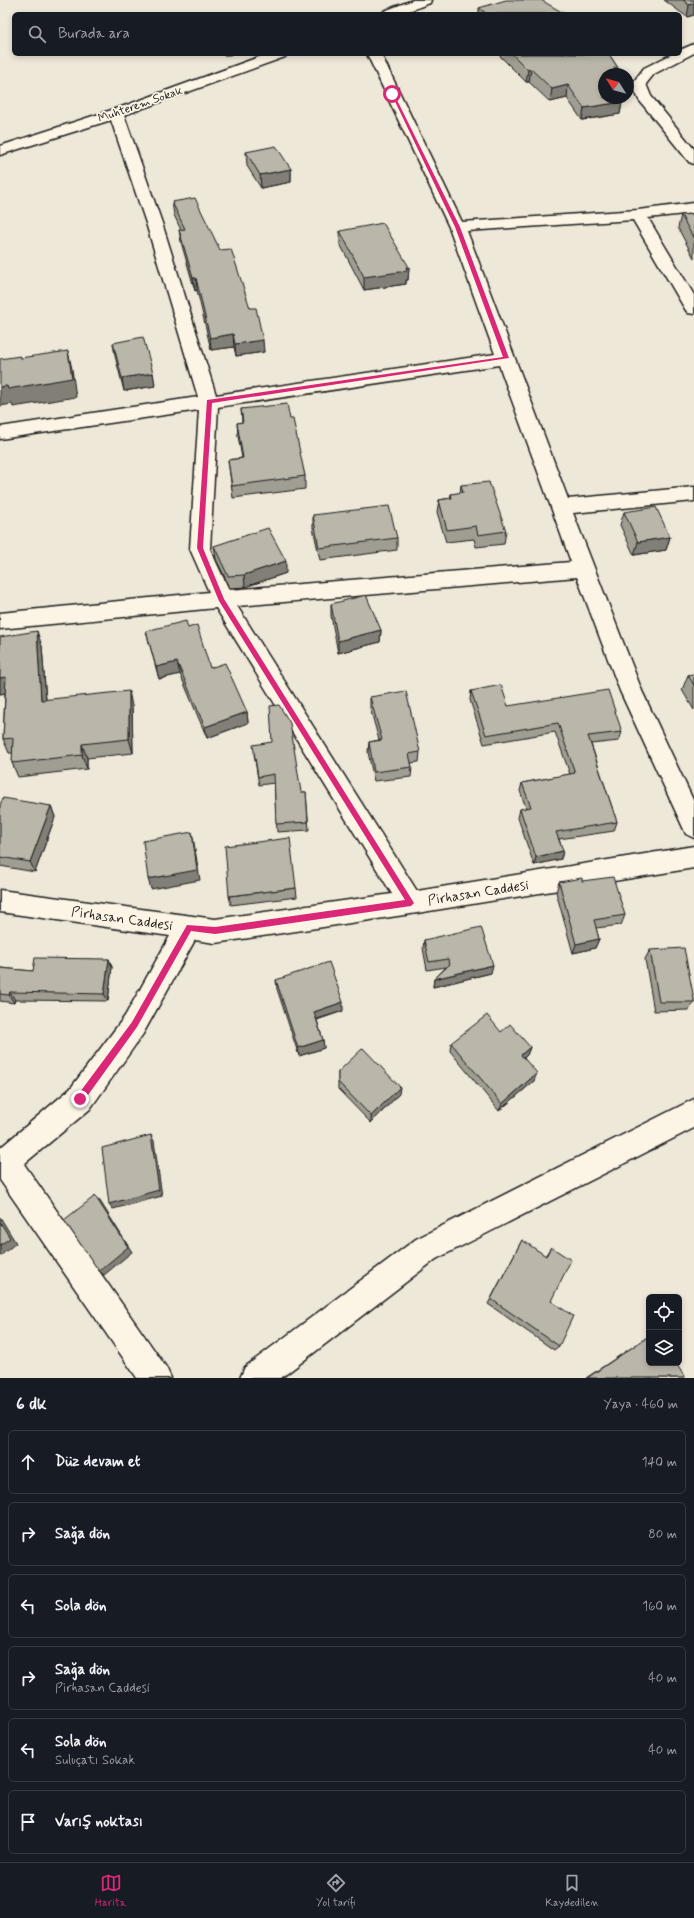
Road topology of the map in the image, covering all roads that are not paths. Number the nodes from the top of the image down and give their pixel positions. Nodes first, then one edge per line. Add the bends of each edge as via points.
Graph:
1 (425, 0) edge
2 (394, 12) edge
3 (694, 48) edge
4 (682, 54) edge
5 (275, 56) edge
6 (375, 56) edge
7 (678, 56) edge
8 (116, 114) junction
9 (0, 151) edge
10 (694, 159) edge
11 (694, 208) edge
12 (638, 215) junction
13 (457, 227) junction
14 (694, 309) edge
15 (506, 358) junction
16 (209, 402) junction
17 (0, 433) edge
18 (694, 494) edge
19 (561, 507) junction
20 (584, 569) junction
21 (222, 599) junction
22 (0, 621) edge
23 (694, 827) edge
24 (694, 857) edge
25 (0, 901) edge
26 (411, 903) junction
27 (189, 927) junction
28 (694, 1113) edge
29 (3, 1164) edge
30 (155, 1378) edge
31 (256, 1378) edge

1 - 2 street
3 - 4 street
5 - 8 street, Muhterem Sokak
6 - 13 street
7 - 10 street via 649,71 639,84 644,97
8 - 9 street, Muhterem Sokak
8 - 16 street via 154,223
11 - 12 street
12 - 13 street
12 - 14 street
13 - 15 street
15 - 16 street
15 - 19 street
16 - 17 street
16 - 21 street via 200,548
18 - 19 street
19 - 20 street
20 - 21 street
20 - 23 street via 631,691
21 - 22 street
21 - 26 street
24 - 26 street, Pirhasan Caddesi
25 - 27 street, Pirhasan Caddesi
26 - 27 street, Pirhasan Caddesi via 215,931
27 - 29 street via 134,1025 80,1099
28 - 31 street via 426,1249
29 - 30 street

